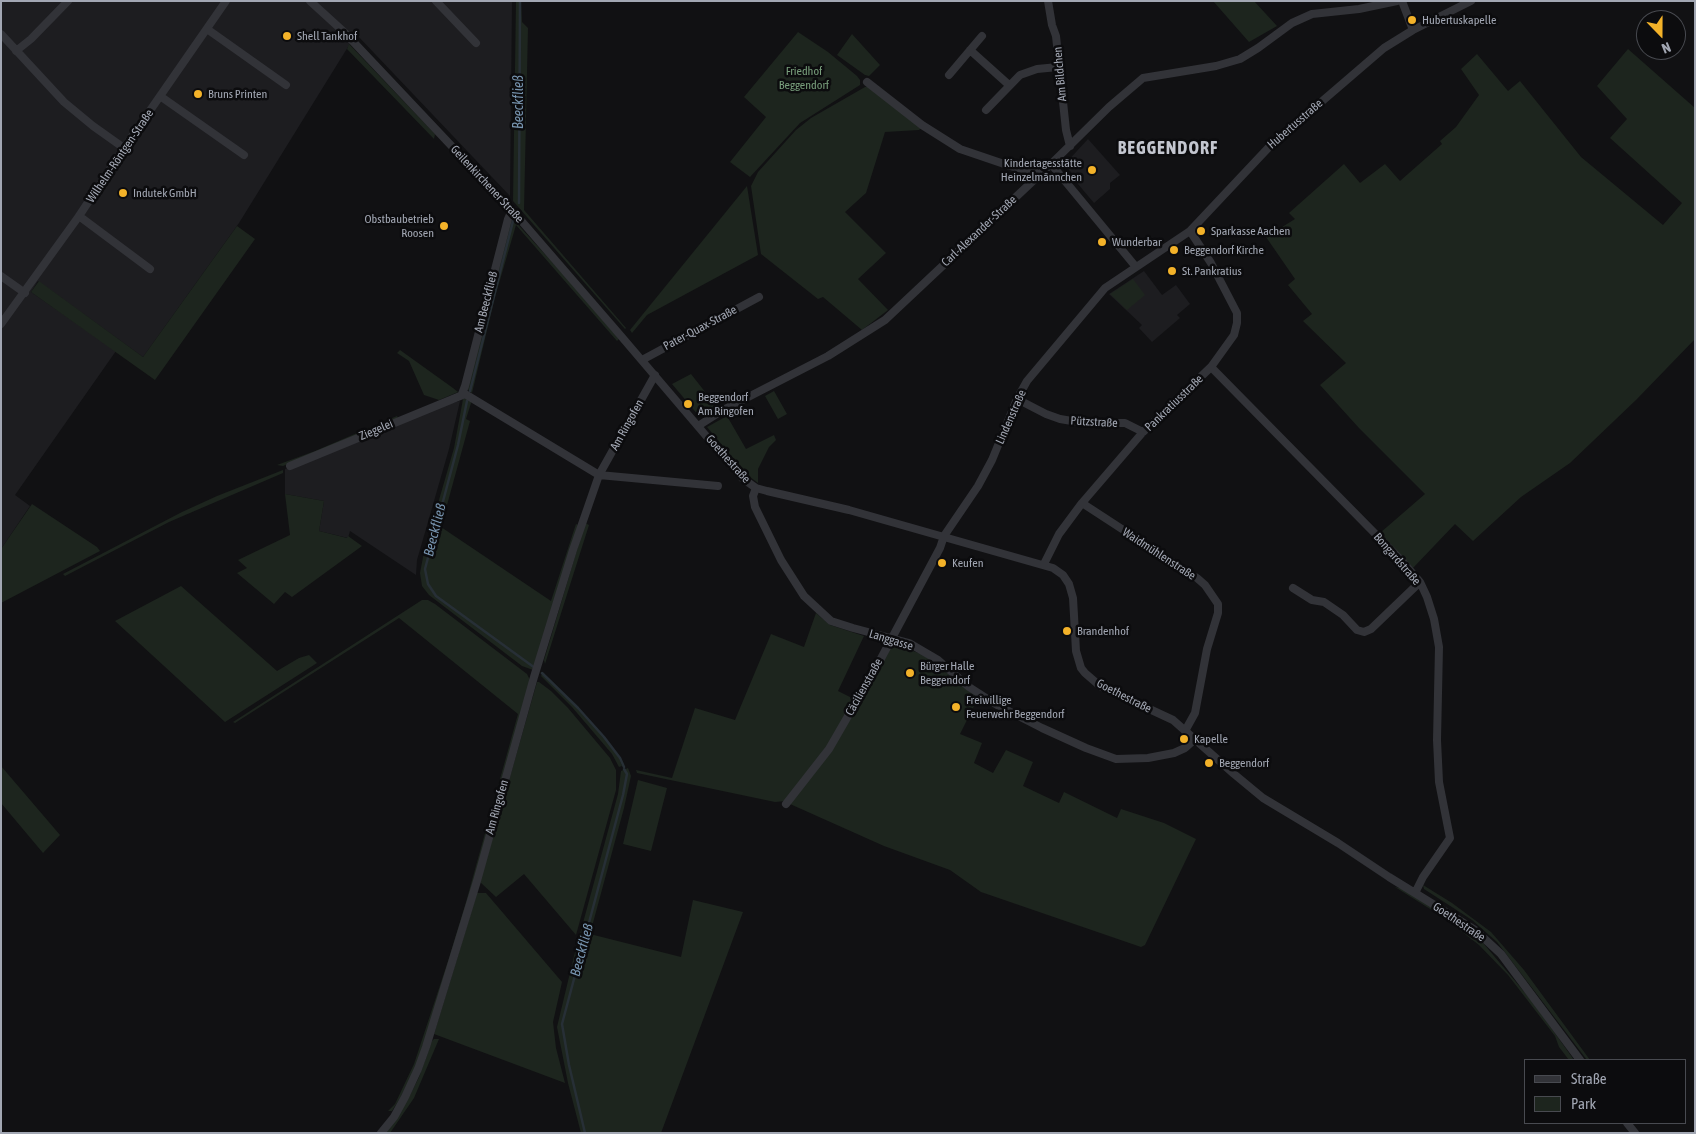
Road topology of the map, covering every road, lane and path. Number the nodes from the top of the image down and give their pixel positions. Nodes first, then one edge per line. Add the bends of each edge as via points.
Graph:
1 (68, 1) edge
2 (226, 1) edge
3 (310, 1) edge
4 (436, 1) edge
5 (1048, 1) edge
6 (1397, 1) edge
7 (1402, 1) edge
8 (1471, 1) edge
9 (207, 28) junction
10 (1413, 30) junction
11 (1, 34) edge
12 (982, 36) dead end
13 (476, 43) dead end
14 (970, 50) junction
15 (16, 51) junction
16 (1058, 67) junction
17 (949, 75) dead end
18 (867, 82) dead end
19 (286, 85) dead end
20 (1009, 85) junction
21 (160, 96) junction
22 (986, 110) dead end
23 (1070, 146) junction
24 (124, 148) junction
25 (244, 155) dead end
26 (1051, 164) junction
27 (1041, 174) junction
28 (512, 210) junction
29 (79, 216) junction
30 (1190, 231) junction
31 (1136, 268) junction
32 (150, 269) dead end
33 (1, 276) edge
34 (25, 293) junction
35 (759, 296) dead end
36 (1, 324) edge
37 (642, 360) junction
38 (1211, 367) junction
39 (655, 375) junction
40 (462, 394) junction
41 (1017, 399) junction
42 (698, 426) junction
43 (1143, 432) junction
44 (290, 466) dead end
45 (600, 475) junction
46 (718, 486) dead end
47 (756, 488) junction
48 (1082, 504) junction
49 (944, 536) junction
50 (1044, 564) junction
51 (1420, 582) junction
52 (1293, 588) dead end
53 (890, 638) junction
54 (1185, 731) junction
55 (1195, 739) junction
56 (786, 804) dead end
57 (1414, 893) junction
58 (1579, 1059) edge
59 (381, 1133) edge

1 - 15 street
2 - 9 street, Wilhelm-Röntgen-Straße
3 - 28 street, Geilenkirchener Straße via 344,32
4 - 13 street
5 - 16 street, Am Bildchen via 1056,36
6 - 23 street, Carl-Alexander-Straße via 1312,14 1292,23 1240,59 1143,78
7 - 10 street
8 - 10 street, Hubertusstraße
9 - 19 street
9 - 21 street, Wilhelm-Röntgen-Straße
10 - 30 street, Hubertusstraße via 1384,48 1270,146
11 - 15 street
12 - 14 street
14 - 17 street
14 - 20 street
15 - 24 street via 64,102
16 - 20 street via 1028,72
16 - 23 street, Am Bildchen
18 - 27 street via 960,149
20 - 22 street
21 - 24 street, Wilhelm-Röntgen-Straße
21 - 25 street, Wilhelm-Röntgen-Straße
23 - 26 street, Carl-Alexander-Straße
24 - 29 street, Wilhelm-Röntgen-Straße
26 - 27 street, Carl-Alexander-Straße
26 - 31 street
27 - 42 street, Carl-Alexander-Straße via 885,320 828,356
28 - 37 street, Geilenkirchener Straße
28 - 40 street, Am Beeckfließ
29 - 32 street, Wilhelm-Röntgen-Straße
29 - 34 street, Wilhelm-Röntgen-Straße
30 - 31 street, Hubertusstraße
30 - 38 street, Pankratiusstraße via 1211,262 1237,313 1234,335
31 - 41 street, Lindenstraße via 1105,288 1027,381
33 - 34 street
34 - 36 street, Wilhelm-Röntgen-Straße
35 - 37 street, Pater-Quax-Straße
37 - 39 street, Geilenkirchener Straße
38 - 43 street, Pankratiusstraße
38 - 51 street, Bongardstraße
39 - 42 street, Goethestraße
39 - 45 street, Am Ringofen
40 - 44 street, Ziegelei
40 - 45 street via 468,394
41 - 43 street, Pützstraße via 1060,419 1084,423 1125,423
41 - 49 street, Lindenstraße via 987,469
42 - 47 street, Goethestraße via 742,478
43 - 48 street, Pankratiusstraße
45 - 46 street
45 - 59 street, Am Ringofen via 534,677 426,1047 405,1097
47 - 49 street, Goethestraße
47 - 53 street, Langgasse via 753,496 755,508 781,560 804,596 831,621
48 - 50 street, Pankratiusstraße via 1059,534
48 - 54 street, Waidmühlenstraße via 1197,578 1218,604 1195,713
49 - 50 street, Goethestraße
49 - 53 street, Cäcilienstraße
50 - 54 street, Goethestraße via 1063,575 1069,584 1073,598 1076,651 1085,673 1100,686 1173,720
51 - 52 street via 1364,632 1357,630 1324,602 1312,600
51 - 57 street, Bongardstraße via 1434,619 1439,647 1437,740 1440,782 1450,838
53 - 55 street, Langgasse via 909,643 938,660 969,687 997,705 1116,759 1174,753
53 - 56 street, Cäcilienstraße via 829,749
54 - 55 street, Goethestraße
55 - 57 street, Goethestraße via 1263,798
57 - 58 street, Goethestraße via 1475,930 1501,954

